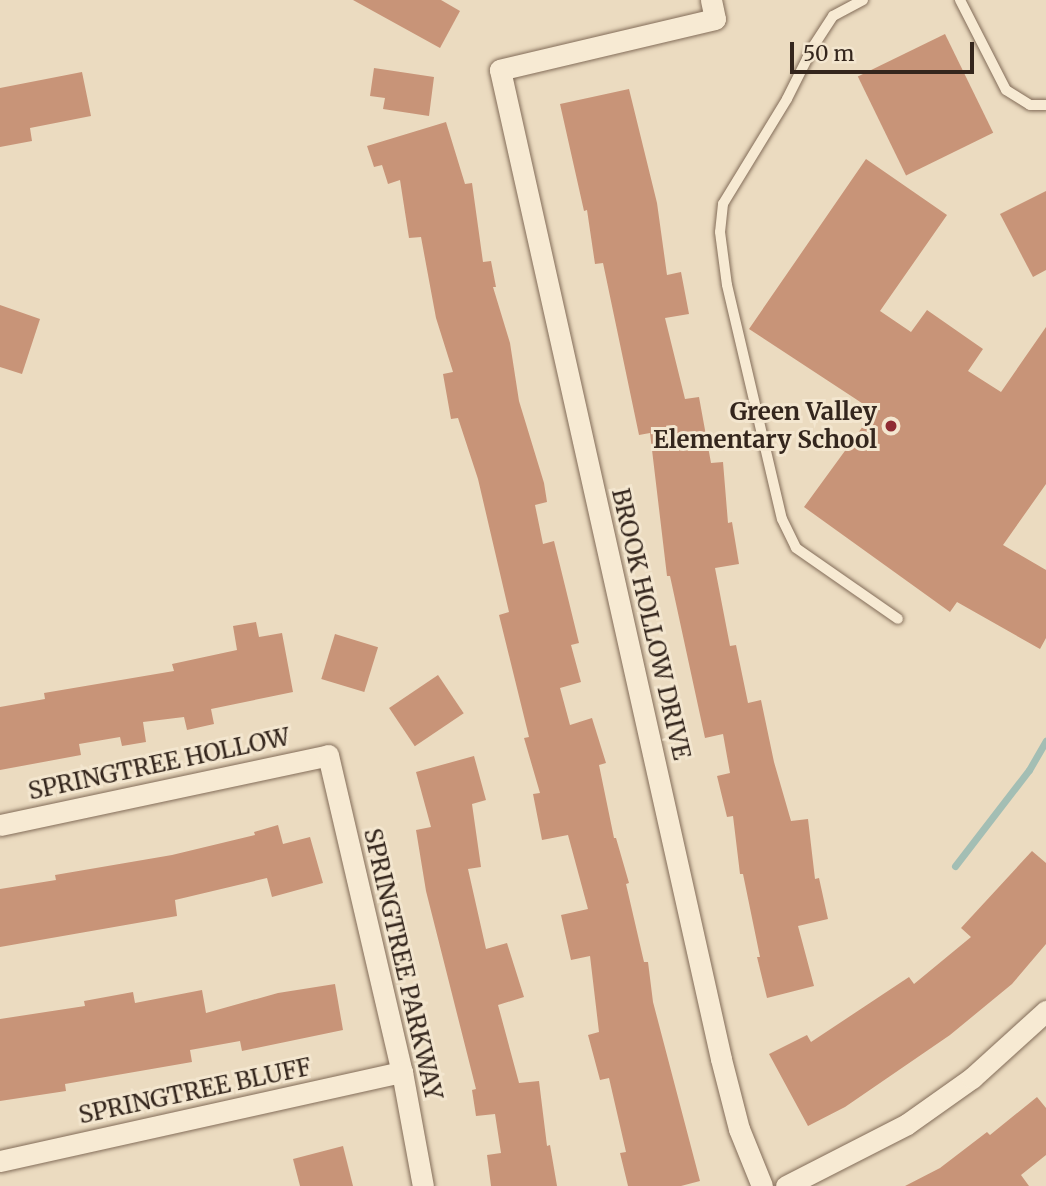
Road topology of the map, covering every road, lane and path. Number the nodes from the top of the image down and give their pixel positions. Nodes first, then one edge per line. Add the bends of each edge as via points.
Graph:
1 (711, 0) edge
2 (863, 0) edge
3 (960, 0) edge
4 (1046, 105) edge
5 (898, 619) dead end
6 (328, 755) joint
7 (0, 825) edge
8 (1046, 1011) edge
9 (402, 1072) junction
10 (0, 1161) edge
11 (423, 1186) edge
12 (762, 1186) edge
13 (786, 1186) edge

1 - 12 street, BROOK HOLLOW DRIVE via 715,19 500,70 721,1059 739,1129
2 - 5 lane via 833,16 813,47 788,99 723,204 720,232 727,285 787,529 796,548
3 - 4 lane via 1006,90 1030,105
6 - 7 street, SPRINGTREE HOLLOW
6 - 9 street, SPRINGTREE PARKWAY
8 - 13 street via 972,1077 907,1124
9 - 10 street, SPRINGTREE BLUFF
9 - 11 street, SPRINGTREE PARKWAY

